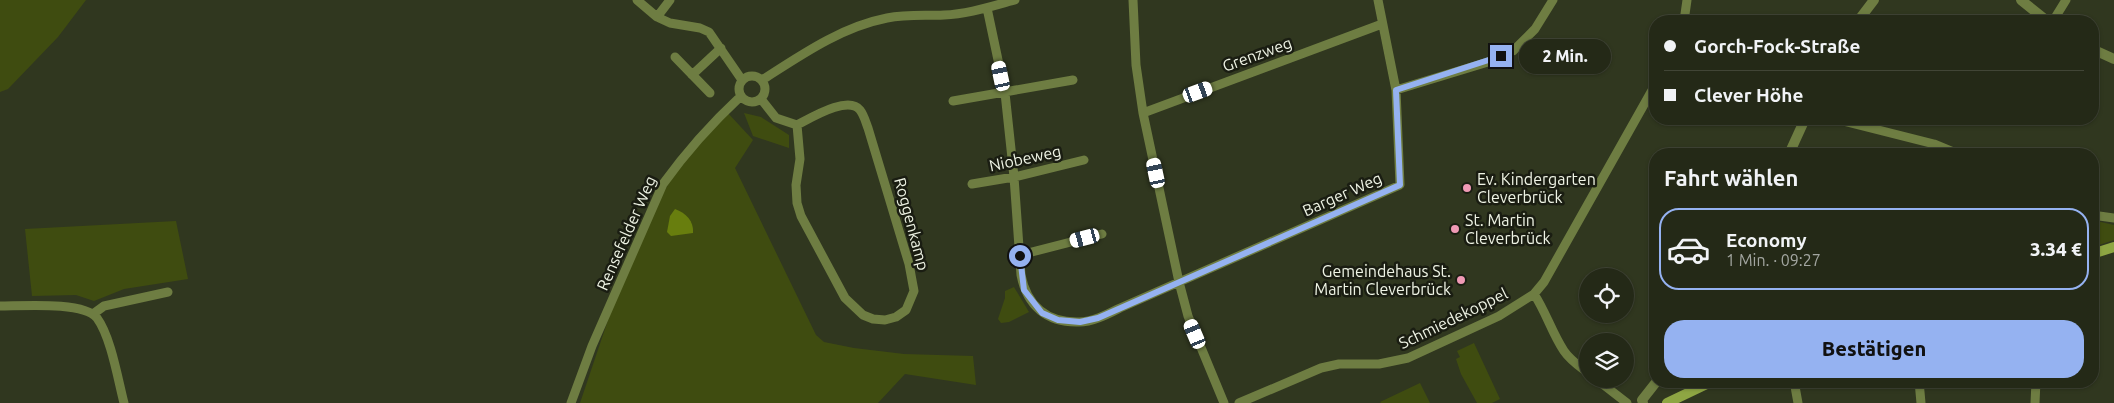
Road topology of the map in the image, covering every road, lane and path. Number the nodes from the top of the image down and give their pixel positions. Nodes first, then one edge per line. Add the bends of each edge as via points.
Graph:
1 (637, 0) edge
2 (670, 0) edge
3 (1015, 0) edge
4 (1132, 0) edge
5 (1378, 0) edge
6 (1553, 0) edge
7 (1687, 0) edge
8 (1874, 0) edge
9 (2021, 0) edge
10 (2066, 0) edge
11 (988, 5) edge
12 (1685, 15) edge
13 (1863, 15) edge
14 (2040, 15) edge
15 (2057, 15) edge
16 (657, 17) junction
17 (1382, 24) junction
18 (721, 48) junction
19 (2099, 52) edge
20 (675, 57) dead end
21 (2114, 58) edge
22 (692, 75) junction
23 (742, 80) junction
24 (762, 80) junction
25 (1073, 80) dead end
26 (1396, 90) junction
27 (710, 93) dead end
28 (1004, 93) junction
29 (741, 96) junction
30 (1649, 97) edge
31 (761, 99) junction
32 (953, 101) dead end
33 (1143, 113) junction
34 (798, 125) junction
35 (1802, 125) edge
36 (1859, 125) edge
37 (1792, 148) edge
38 (1944, 148) edge
39 (1084, 160) dead end
40 (1014, 177) junction
41 (972, 184) dead end
42 (2099, 215) edge
43 (2114, 218) edge
44 (1102, 234) dead end
45 (2114, 247) edge
46 (2099, 252) edge
47 (1020, 256) junction
48 (1179, 282) junction
49 (168, 292) dead end
50 (1534, 294) junction
51 (0, 306) edge
52 (93, 314) junction
53 (1579, 366) edge
54 (1608, 388) edge
55 (1651, 388) edge
56 (1699, 388) edge
57 (1795, 388) edge
58 (1920, 388) edge
59 (2036, 388) edge
60 (124, 403) edge
61 (571, 403) edge
62 (1224, 403) edge
63 (1239, 403) edge
64 (1627, 403) edge
65 (1643, 403) edge
66 (1668, 403) edge
67 (1798, 403) edge
68 (1921, 403) edge
69 (2035, 403) edge

1 - 16 street
2 - 16 street
3 - 11 street
4 - 33 street
5 - 17 street, Barger Weg
6 - 26 street via 1535,29 1513,51 1488,62
7 - 12 street
8 - 13 street
9 - 14 street
10 - 15 street
11 - 24 street via 944,15 911,14 869,22 812,47
11 - 28 street
16 - 18 street via 709,32
17 - 26 street, Barger Weg
17 - 33 street, Grenzweg
18 - 22 street
18 - 23 street
19 - 21 street
20 - 22 street
22 - 27 street
23 - 24 street via 754,76
23 - 29 street
24 - 31 street via 765,88
25 - 28 street
26 - 48 street, Barger Weg via 1400,185
28 - 32 street
28 - 40 street
29 - 31 street via 753,102
29 - 61 street, Rensefelder Weg via 716,119 663,184 592,346
30 - 50 street, Schmiedekoppel via 1544,282
31 - 34 street via 776,118
33 - 48 street
34 - 34 street, Roggenkamp via 797,203 817,247 845,298 863,315 885,320 896,317 906,310 914,291 910,264 861,110 854,105 844,105
35 - 37 street
36 - 38 street
39 - 40 street, Niobeweg
40 - 41 street, Niobeweg
40 - 47 street
42 - 43 street
44 - 47 street
45 - 46 main road
47 - 48 street via 1024,290 1042,313 1058,320 1080,322 1098,318
48 - 62 street via 1188,316
49 - 52 street via 104,306
50 - 53 street via 1564,351
50 - 63 street, Schmiedekoppel via 1498,316 1408,358 1379,364 1339,364 1320,368
51 - 52 street via 73,307
52 - 60 street via 107,340
54 - 64 street
55 - 65 street
56 - 66 main road
57 - 67 street
58 - 68 street
59 - 69 street

